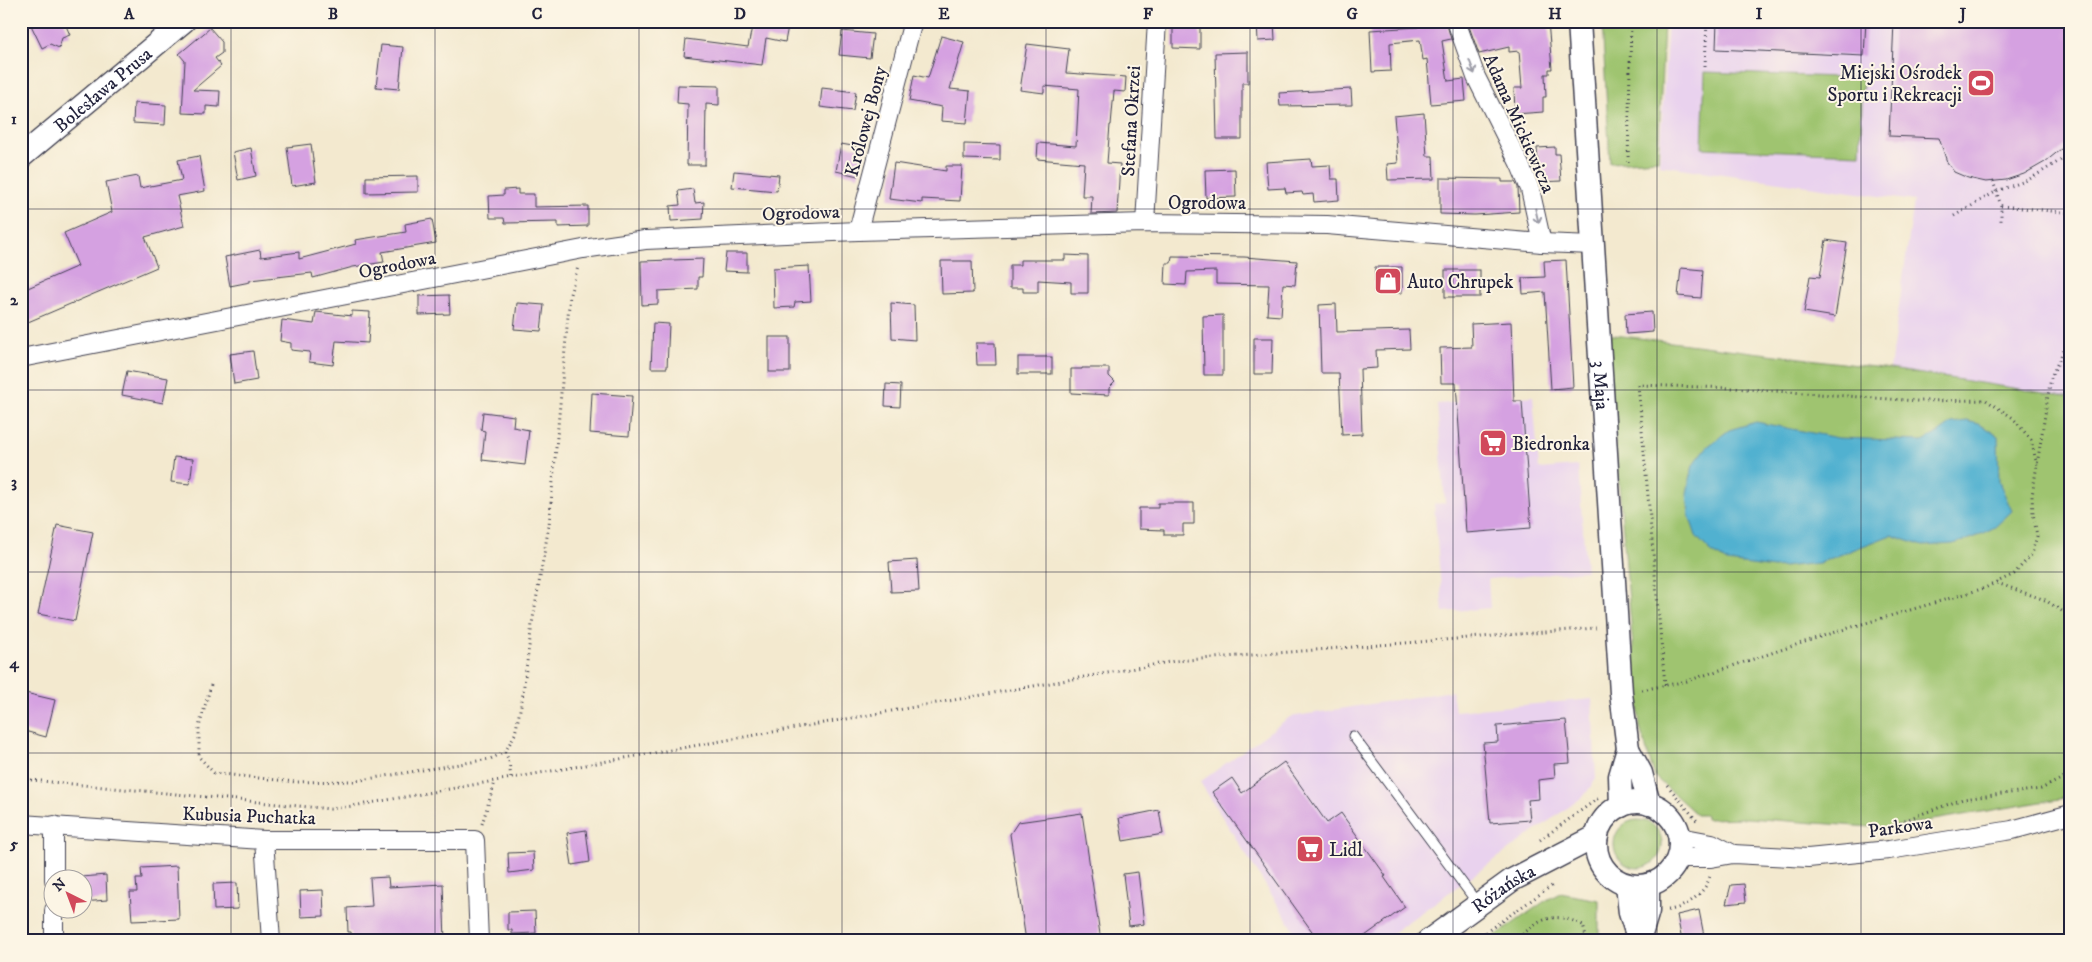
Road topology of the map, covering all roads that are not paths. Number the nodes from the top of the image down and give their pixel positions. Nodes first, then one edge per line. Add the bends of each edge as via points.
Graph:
1 (184, 21) edge
2 (913, 21) edge
3 (1156, 21) edge
4 (1456, 21) edge
5 (1579, 21) edge
6 (21, 157) edge
7 (1145, 223) junction
8 (858, 231) junction
9 (1542, 243) junction
10 (1593, 246) junction
11 (21, 358) edge
12 (1353, 736) dead end
13 (1628, 749) junction
14 (1612, 800) junction
15 (1648, 804) junction
16 (2071, 814) edge
17 (21, 824) edge
18 (54, 825) junction
19 (264, 840) junction
20 (1598, 847) junction
21 (1679, 848) junction
22 (54, 870) edge
23 (1478, 904) junction
24 (54, 920) edge
25 (54, 941) edge
26 (271, 941) edge
27 (479, 941) edge
28 (1428, 941) edge

1 - 6 street, Bolesława Prusa
2 - 8 street, Królowej Bony
3 - 7 street, Stefana Okrzei
4 -> 9 street, Adama Mickiewicza via 1476,77 1530,189
5 - 10 street, 3 Maja
7 - 8 street, Ogrodowa
7 - 9 street, Ogrodowa via 1326,225
8 - 11 street, Ogrodowa via 645,240 583,249
9 - 10 street, Ogrodowa
10 - 13 street, 3 Maja via 1621,693
12 - 23 lane
13 - 14 street, 3 Maja
13 - 15 street, 3 Maja via 1641,773
14 - 15 street
14 - 20 street via 1610,813 1602,824
15 - 21 street via 1669,816 1676,826
16 - 21 street, Parkowa via 2012,830 1889,850 1808,858 1733,854 1711,858
17 - 18 street, Kubusia Puchatka
18 - 19 street, Kubusia Puchatka
18 - 22 street
19 - 26 street
19 - 27 street, Kubusia Puchatka via 475,840
20 - 21 street via 1609,875 1638,885 1666,875
20 - 23 street, Różańska via 1543,863
23 - 28 street, Różańska
24 - 25 street

